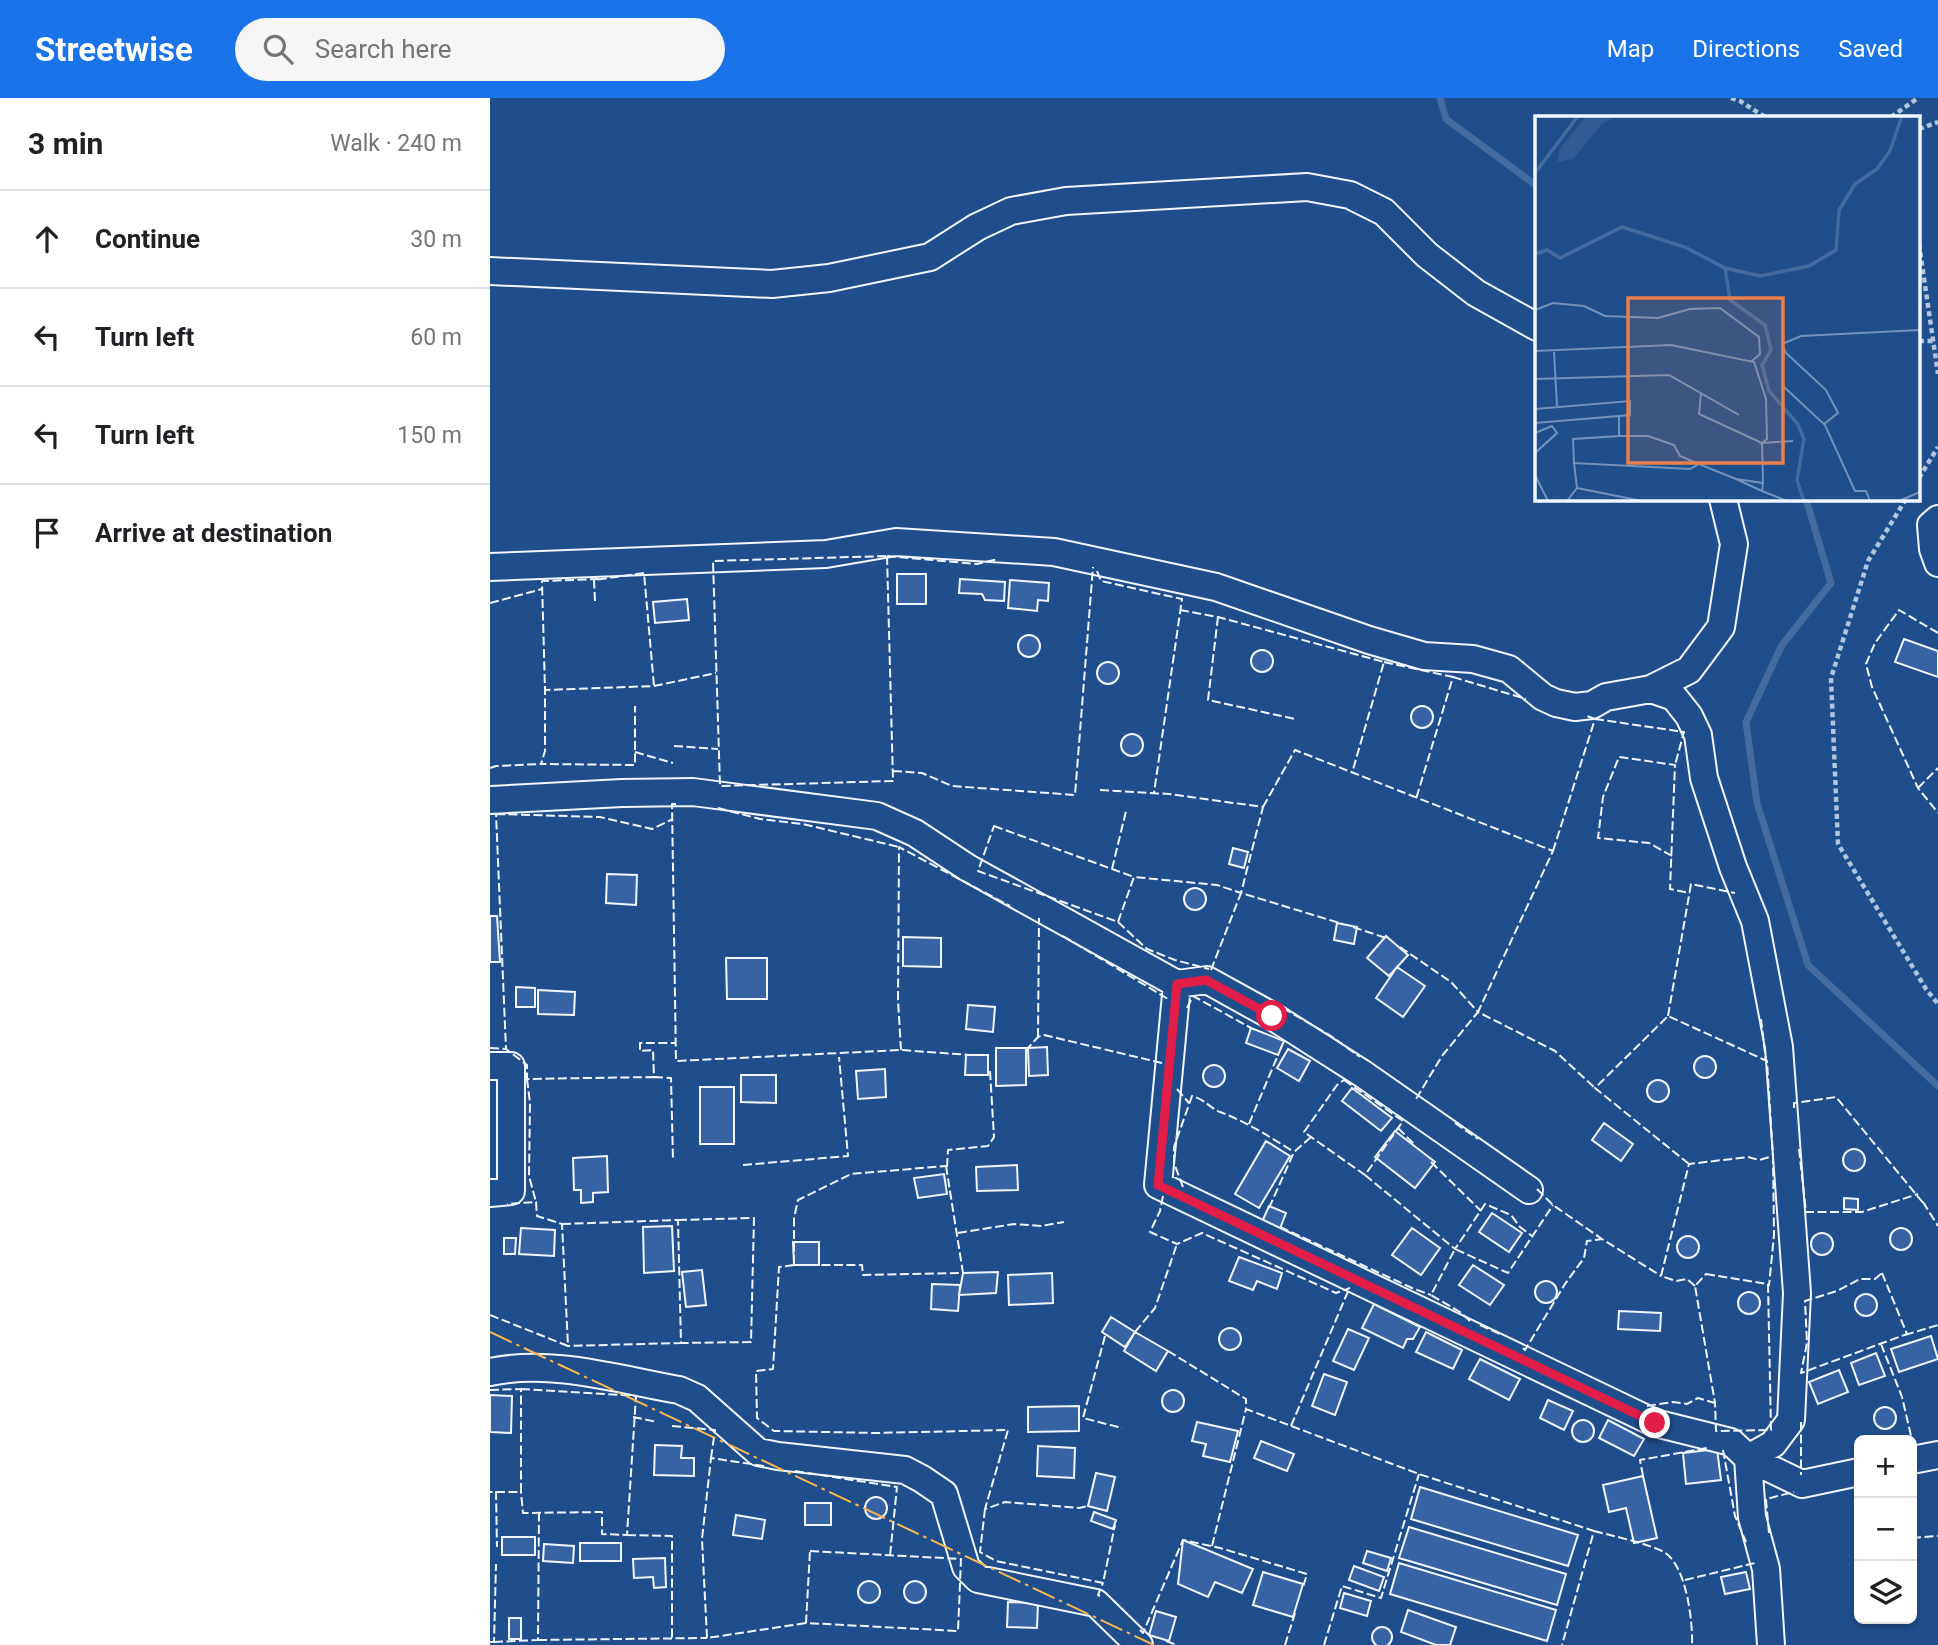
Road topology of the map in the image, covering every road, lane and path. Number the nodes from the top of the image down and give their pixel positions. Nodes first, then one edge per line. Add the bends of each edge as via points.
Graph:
1 (1731, 98) edge
2 (1918, 98) edge
3 (1764, 116) edge
4 (1892, 116) edge
5 (1938, 122) edge
6 (1920, 129) edge
7 (1920, 250) edge
8 (490, 271) edge
9 (1535, 326) edge
10 (1920, 341) edge
11 (1934, 341) junction
12 (1938, 374) edge
13 (1938, 447) edge
14 (1920, 476) edge
15 (1723, 500) edge
16 (1905, 500) edge
17 (1938, 519) edge
18 (1938, 563) edge
19 (490, 567) edge
20 (1651, 689) junction
21 (490, 800) edge
22 (1177, 984) junction
23 (1938, 1004) edge
24 (490, 1066) edge
25 (1529, 1190) dead end
26 (490, 1192) edge
27 (490, 1372) edge
28 (1938, 1455) edge
29 (1748, 1458) junction
30 (1917, 1459) edge
31 (1854, 1473) edge
32 (1139, 1645) edge
33 (1771, 1645) edge

1 - 3 path
2 - 4 path
5 - 6 path
7 - 11 path
8 - 9 street via 772,284 829,278 930,257 1011,211 1066,201 1307,187 1350,195 1384,212 1427,255 1476,293
10 - 11 path
11 - 12 path
13 - 14 path
15 - 20 street via 1734,544 1721,627 1689,670
16 - 23 path via 1868,561 1831,677 1838,844
17 - 18 street via 1931,525
19 - 20 street via 826,555 896,542 1054,552 1216,587 1424,656 1485,662 1509,670 1556,703 1592,705 1606,697
20 - 29 street via 1674,697 1698,735 1704,778 1755,921 1779,1047 1797,1293 1791,1420 1773,1444
21 - 22 street via 693,792 877,816 915,833 968,868
22 - 25 street via 1206,980 1272,1016
22 - 29 street via 1158,1185 1655,1423 1731,1442
24 - 26 street via 511,1066 511,1191
27 - 32 street via 513,1367 558,1368 679,1390 697,1398 758,1452 905,1471 944,1494 966,1567 978,1579 1096,1603
28 - 30 street
29 - 31 street via 1802,1485
29 - 33 street via 1752,1517 1766,1569

